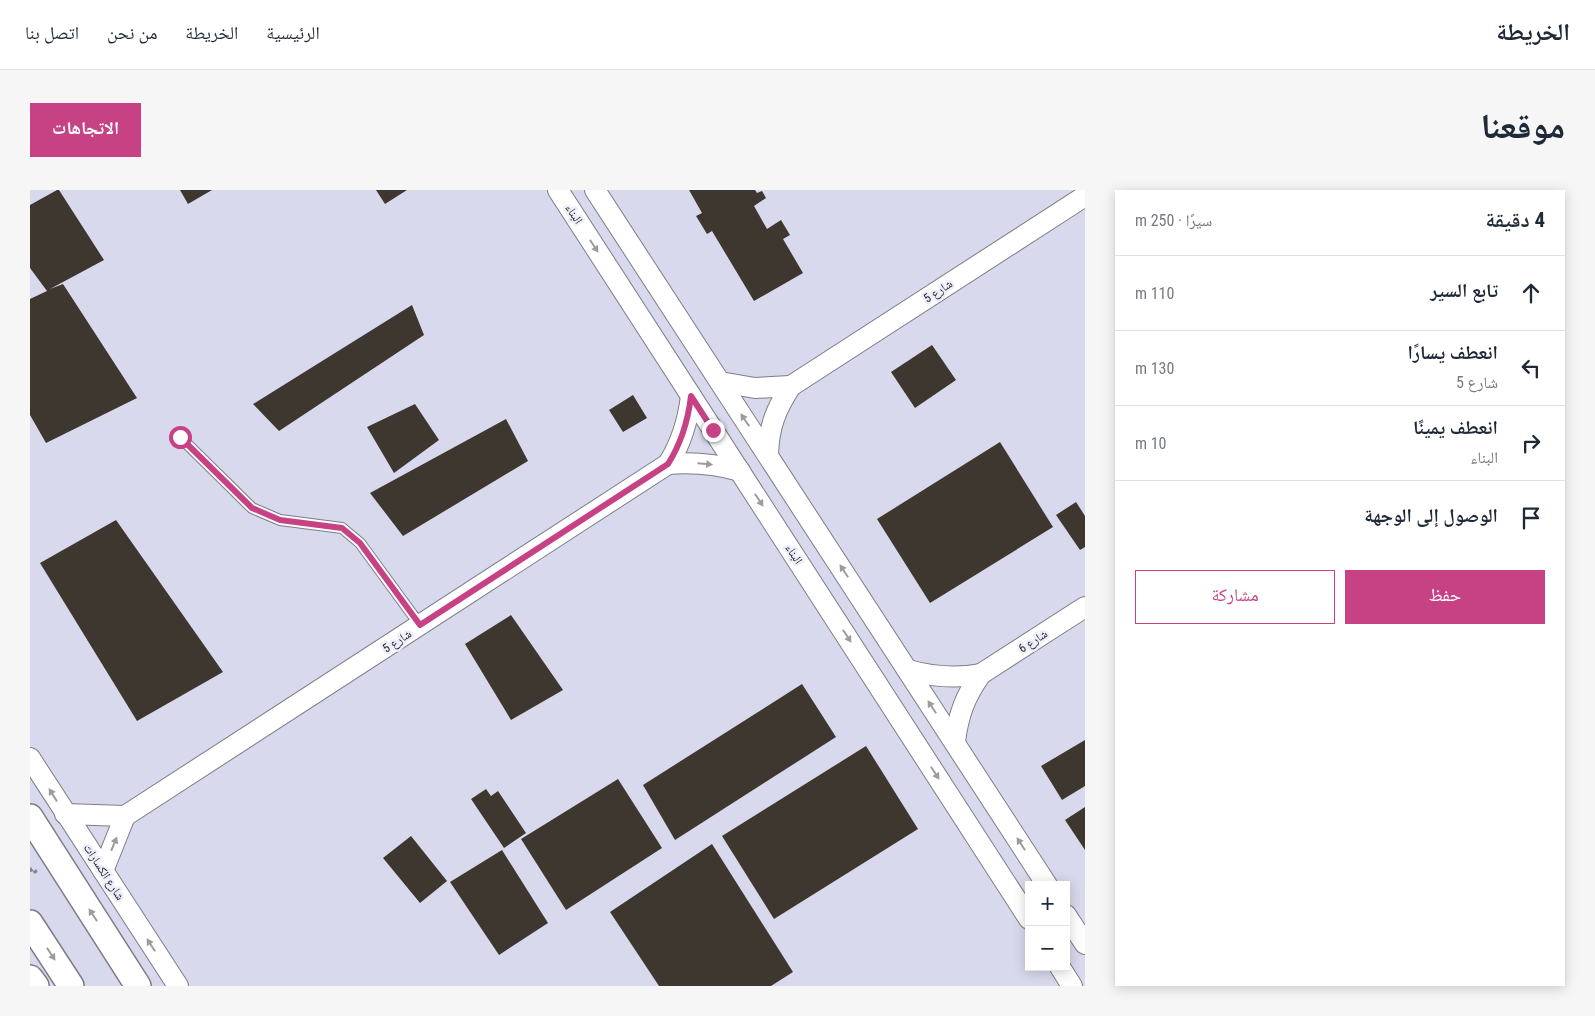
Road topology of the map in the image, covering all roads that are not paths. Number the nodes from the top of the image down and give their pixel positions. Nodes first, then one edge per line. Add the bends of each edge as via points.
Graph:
1 (558, 190) edge
2 (595, 190) edge
3 (1085, 196) edge
4 (720, 382) junction
5 (791, 386) junction
6 (691, 396) junction
7 (180, 437) dead end
8 (768, 454) junction
9 (668, 464) junction
10 (740, 471) junction
11 (1085, 607) edge
12 (420, 625) junction
13 (908, 670) junction
14 (981, 674) junction
15 (955, 742) junction
16 (30, 758) edge
17 (65, 814) junction
18 (125, 816) junction
19 (30, 817) edge
20 (103, 871) junction
21 (1044, 881) edge
22 (1025, 913) edge
23 (1070, 921) edge
24 (30, 923) edge
25 (1085, 944) edge
26 (1062, 971) edge
27 (30, 978) edge
28 (1071, 985) edge
29 (36, 986) edge
30 (71, 986) edge
31 (138, 986) edge
32 (178, 986) edge

1 -> 6 street, البناء
2 - 4 street
3 - 5 street, شارع 5
4 - 5 street, شارع 5 via 755,388
8 -> 4 street
5 - 8 street, شارع 5 via 773,418
6 - 9 street, شارع 5 via 685,432
6 - 10 street, البناء
7 - 12 lane via 252,508 280,520 342,528 360,543
13 -> 8 street
9 -> 10 street via 705,463
9 - 12 street, شارع 5
10 -> 22 street, البناء
11 - 14 street, شارع 6
12 - 18 street, شارع 5
13 - 14 street, شارع 6 via 944,678
15 -> 13 street
14 - 15 street, شارع 6 via 962,706
21 -> 15 street
17 -> 16 street, شارع الكسارات
17 - 18 street
17 - 20 street, شارع الكسارات
20 -> 18 street
31 -> 19 street
32 -> 20 street, شارع الكسارات
23 - 25 street
24 -> 30 street
26 - 28 street
27 - 29 street

